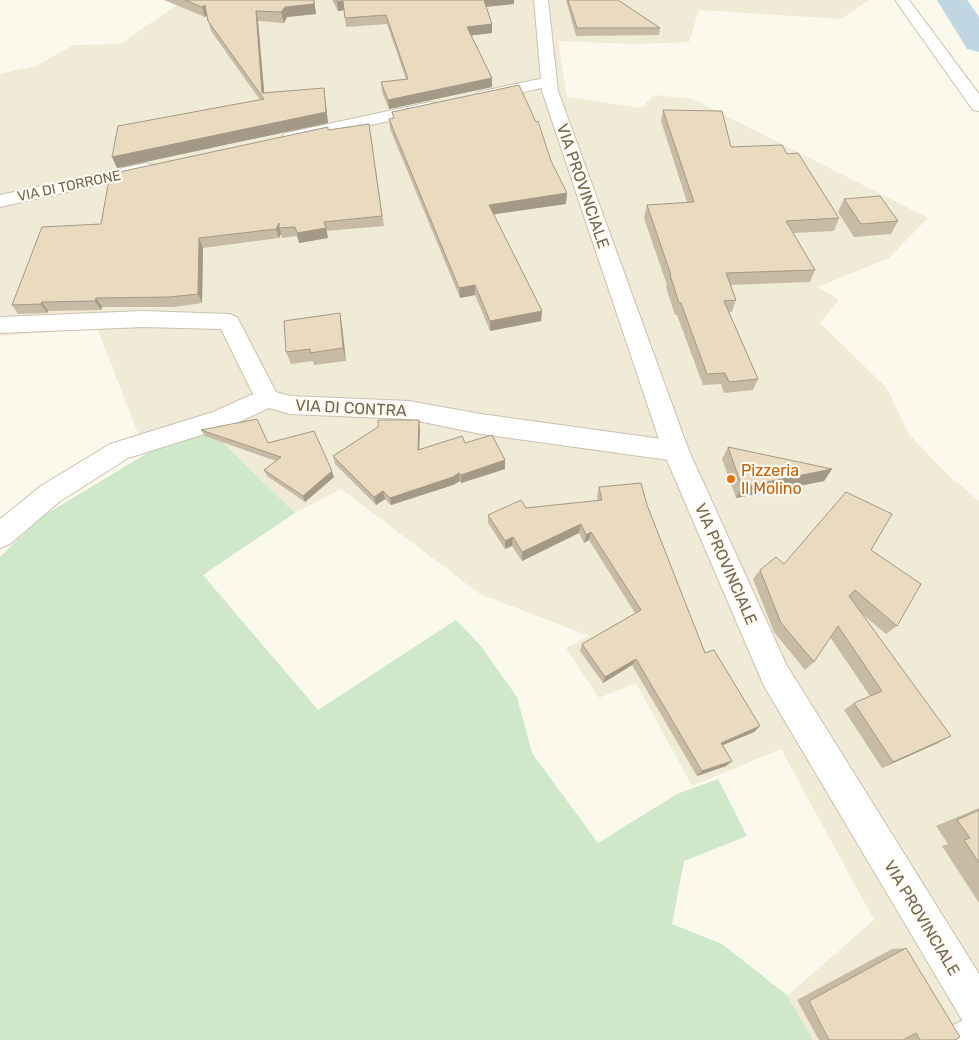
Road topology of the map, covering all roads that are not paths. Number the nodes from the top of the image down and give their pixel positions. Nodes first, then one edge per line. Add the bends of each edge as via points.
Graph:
1 (541, 0) edge
2 (902, 0) edge
3 (549, 82) junction
4 (467, 99) edge
5 (449, 103) edge
6 (979, 106) edge
7 (278, 140) edge
8 (163, 165) edge
9 (0, 201) edge
10 (0, 325) edge
11 (267, 398) junction
12 (676, 451) junction
13 (0, 536) edge
14 (979, 1012) edge
15 (979, 1032) edge
16 (965, 1040) edge

1 - 3 street, VIA PROVINCIALE
2 - 6 street
3 - 4 street
3 - 12 street, VIA PROVINCIALE
5 - 7 street
8 - 9 street, VIA DI TORRONE
10 - 11 street via 143,319 229,322
11 - 12 street, VIA DI CONTRA via 290,405 409,410 481,424
11 - 13 street via 221,419 119,451 50,494
12 - 14 street, VIA PROVINCIALE via 775,675
15 - 16 street

